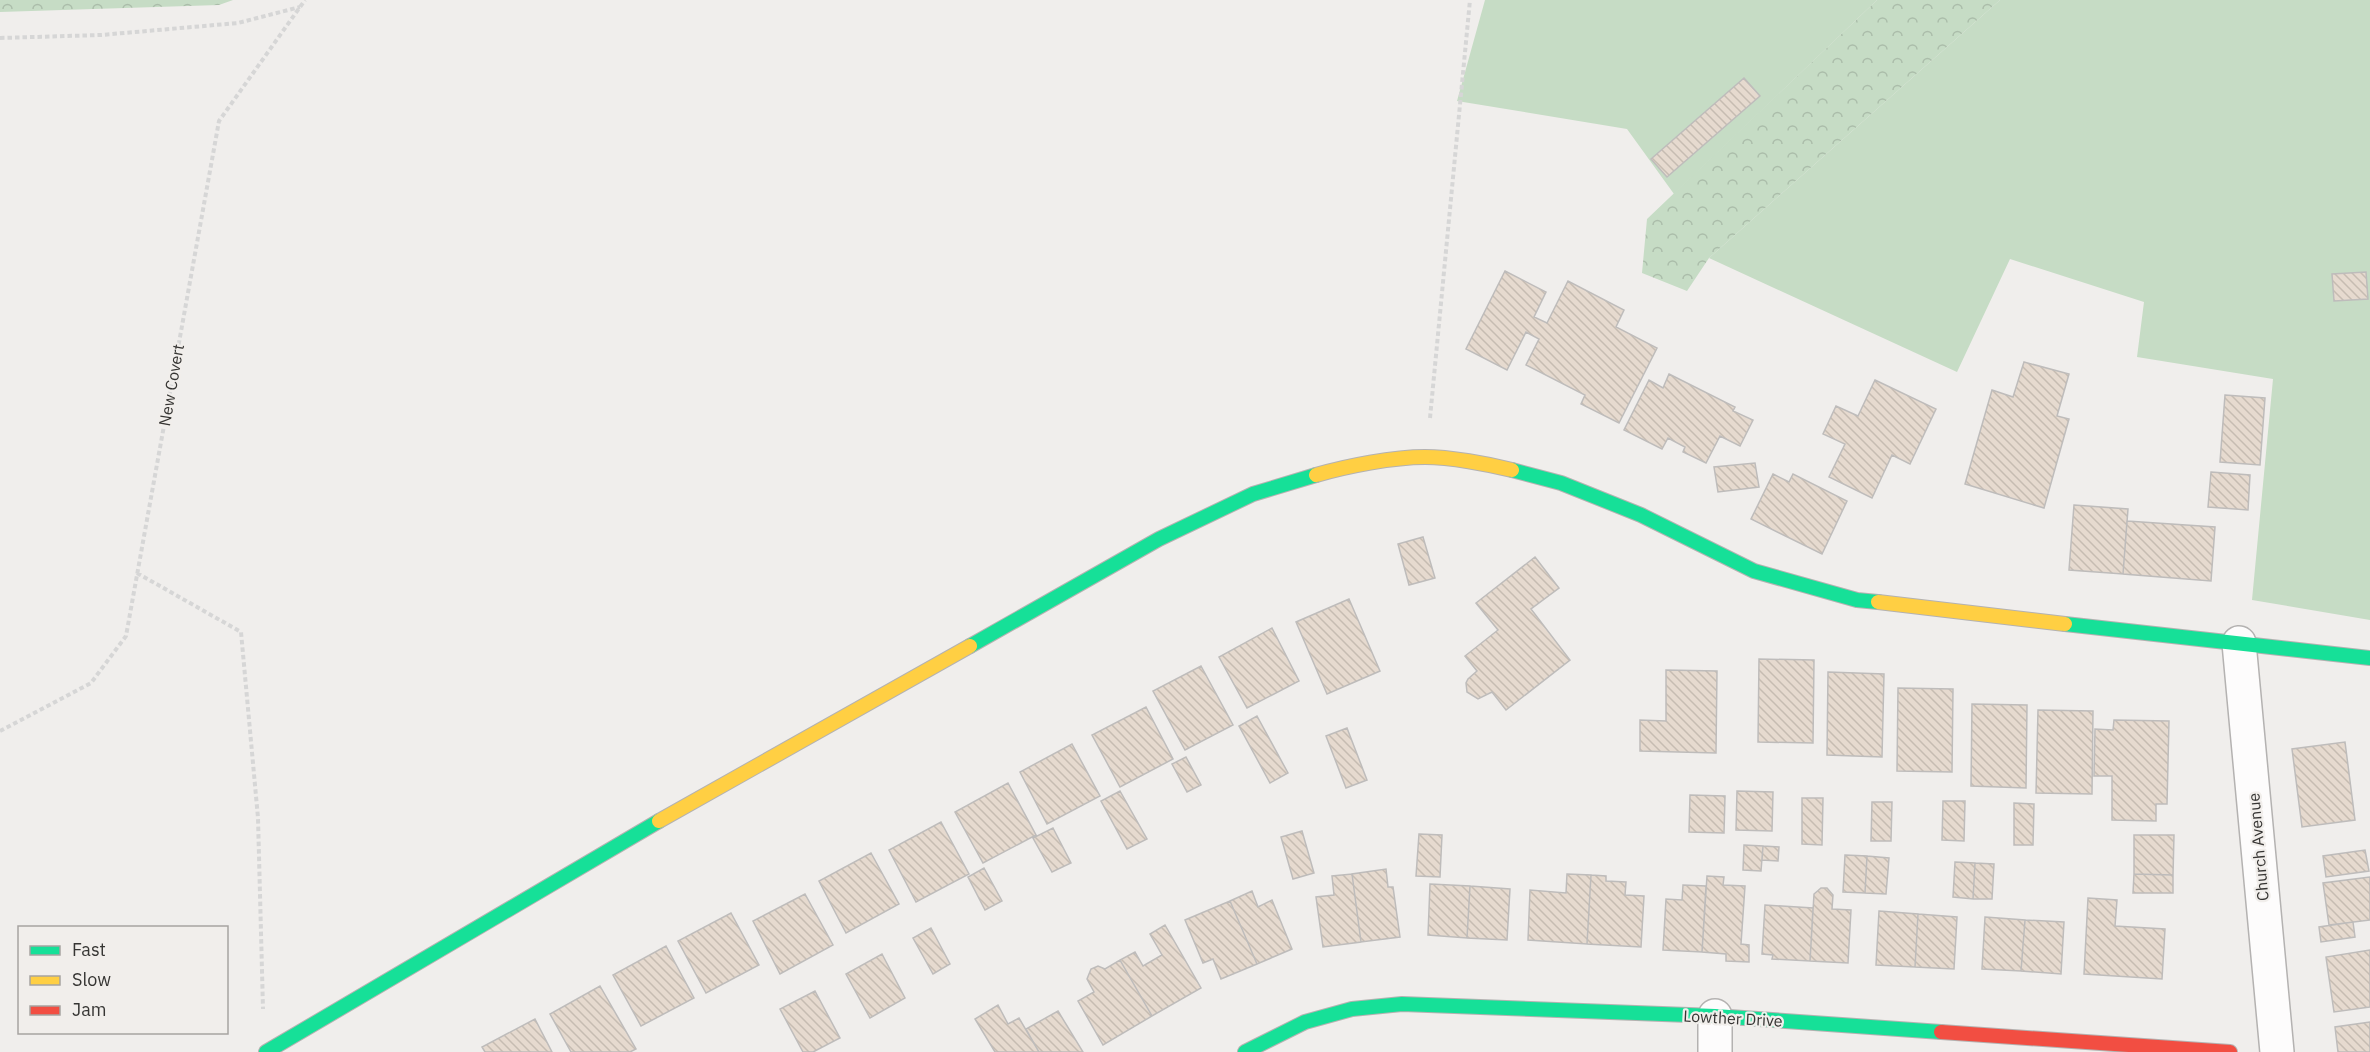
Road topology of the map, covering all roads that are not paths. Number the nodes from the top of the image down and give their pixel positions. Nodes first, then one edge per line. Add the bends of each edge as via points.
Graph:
1 (2239, 643) junction
2 (2370, 658) edge
3 (1715, 1016) junction
4 (266, 1052) edge
5 (1245, 1052) edge
6 (1715, 1052) edge
7 (2230, 1052) edge
8 (2277, 1052) edge

1 - 2 street
1 - 4 street via 1857,600 1754,571 1641,515 1561,483 1495,466 1426,458 1342,467 1254,495 1159,538 593,858
1 - 8 street, Church Avenue
3 - 5 street, Lowther Drive via 1402,1004 1352,1009 1305,1022
3 - 6 street
3 - 7 street, Lowther Drive

